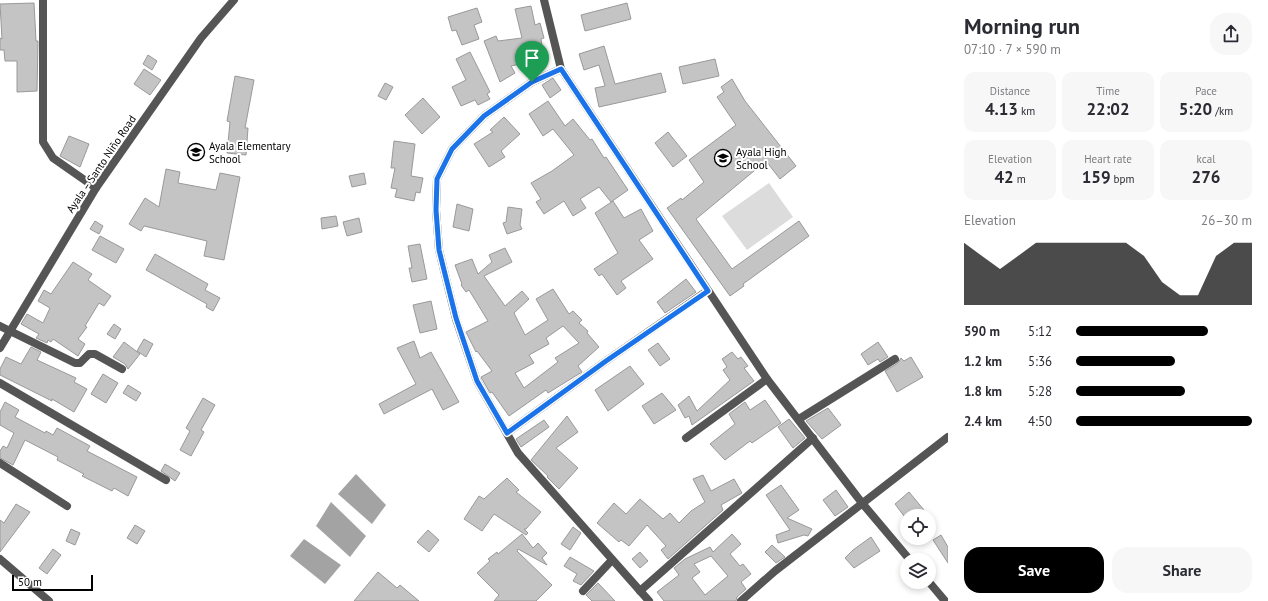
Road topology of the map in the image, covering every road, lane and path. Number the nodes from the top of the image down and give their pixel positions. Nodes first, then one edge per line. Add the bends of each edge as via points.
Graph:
1 (43, 0) edge
2 (234, 0) edge
3 (544, 0) edge
4 (561, 69) junction
5 (96, 188) junction
6 (708, 291) junction
7 (0, 326) edge
8 (11, 331) junction
9 (0, 348) edge
10 (895, 359) dead end
11 (122, 369) dead end
12 (767, 379) junction
13 (0, 382) edge
14 (799, 419) junction
15 (507, 433) junction
16 (948, 437) edge
17 (686, 438) dead end
18 (813, 438) junction
19 (0, 463) edge
20 (166, 480) dead end
21 (862, 503) junction
22 (67, 506) dead end
23 (904, 553) edge
24 (0, 559) edge
25 (612, 560) junction
26 (935, 589) edge
27 (583, 591) dead end
28 (640, 591) junction
29 (49, 601) edge
30 (649, 601) edge
31 (741, 601) edge
32 (945, 601) edge

1 - 5 street via 43,142 53,158
2 - 5 street, Ayala – Santo Niño Road via 201,38
3 - 4 street
4 - 6 street
4 - 15 street via 532,82 484,116 452,149 437,179 439,250 456,318 477,381
5 - 8 street, Ayala – Santo Niño Road
6 - 12 street
6 - 15 street
7 - 8 street
8 - 9 street, Ayala – Santo Niño Road
8 - 11 street via 75,363 80,363 89,354 95,354
10 - 14 street
12 - 14 street
12 - 17 street
13 - 20 street
14 - 18 street
15 - 25 street via 518,453
16 - 21 street
18 - 21 street
18 - 28 street
19 - 22 street
21 - 23 street
21 - 31 street via 774,571
24 - 29 street
25 - 27 street
25 - 28 street
26 - 32 street
28 - 30 street

